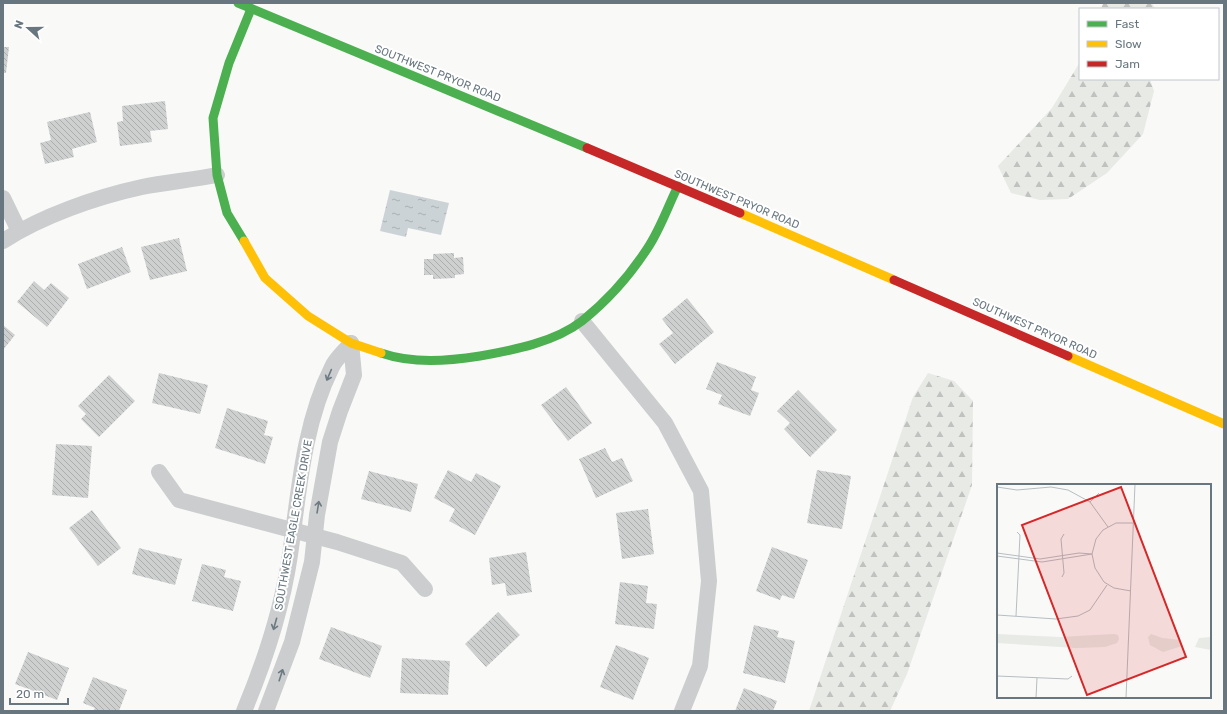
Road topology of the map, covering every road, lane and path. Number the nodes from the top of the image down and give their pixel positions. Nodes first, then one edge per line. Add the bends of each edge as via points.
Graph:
1 (238, 3) edge
2 (251, 9) junction
3 (217, 175) junction
4 (678, 186) junction
5 (3, 198) edge
6 (19, 231) junction
7 (3, 241) edge
8 (582, 321) junction
9 (351, 343) junction
10 (1224, 424) edge
11 (159, 472) dead end
12 (292, 531) junction
13 (315, 536) junction
14 (425, 589) dead end
15 (244, 711) edge
16 (266, 711) edge
17 (682, 711) edge

1 - 2 street, SOUTHWEST PRYOR ROAD
2 - 3 street via 230,63 213,118
2 - 4 street, SOUTHWEST PRYOR ROAD
3 - 6 street via 142,187 98,199
3 - 9 street via 227,212 265,278 308,316
4 - 8 street via 648,248 619,286
4 - 10 street, SOUTHWEST PRYOR ROAD
5 - 6 street
6 - 7 street
8 - 9 street via 555,336 510,351 448,361 396,358
8 - 17 street via 664,423 701,491 708,582 700,666
9 -> 12 street, SOUTHWEST EAGLE CREEK DRIVE via 333,365 314,415
13 -> 9 street, SOUTHWEST EAGLE CREEK DRIVE via 330,442 354,375
11 - 12 street via 179,500
12 - 13 street
12 -> 15 street, SOUTHWEST EAGLE CREEK DRIVE via 290,555 276,624
13 - 14 street via 402,563
16 -> 13 street, SOUTHWEST EAGLE CREEK DRIVE via 292,642 312,562

